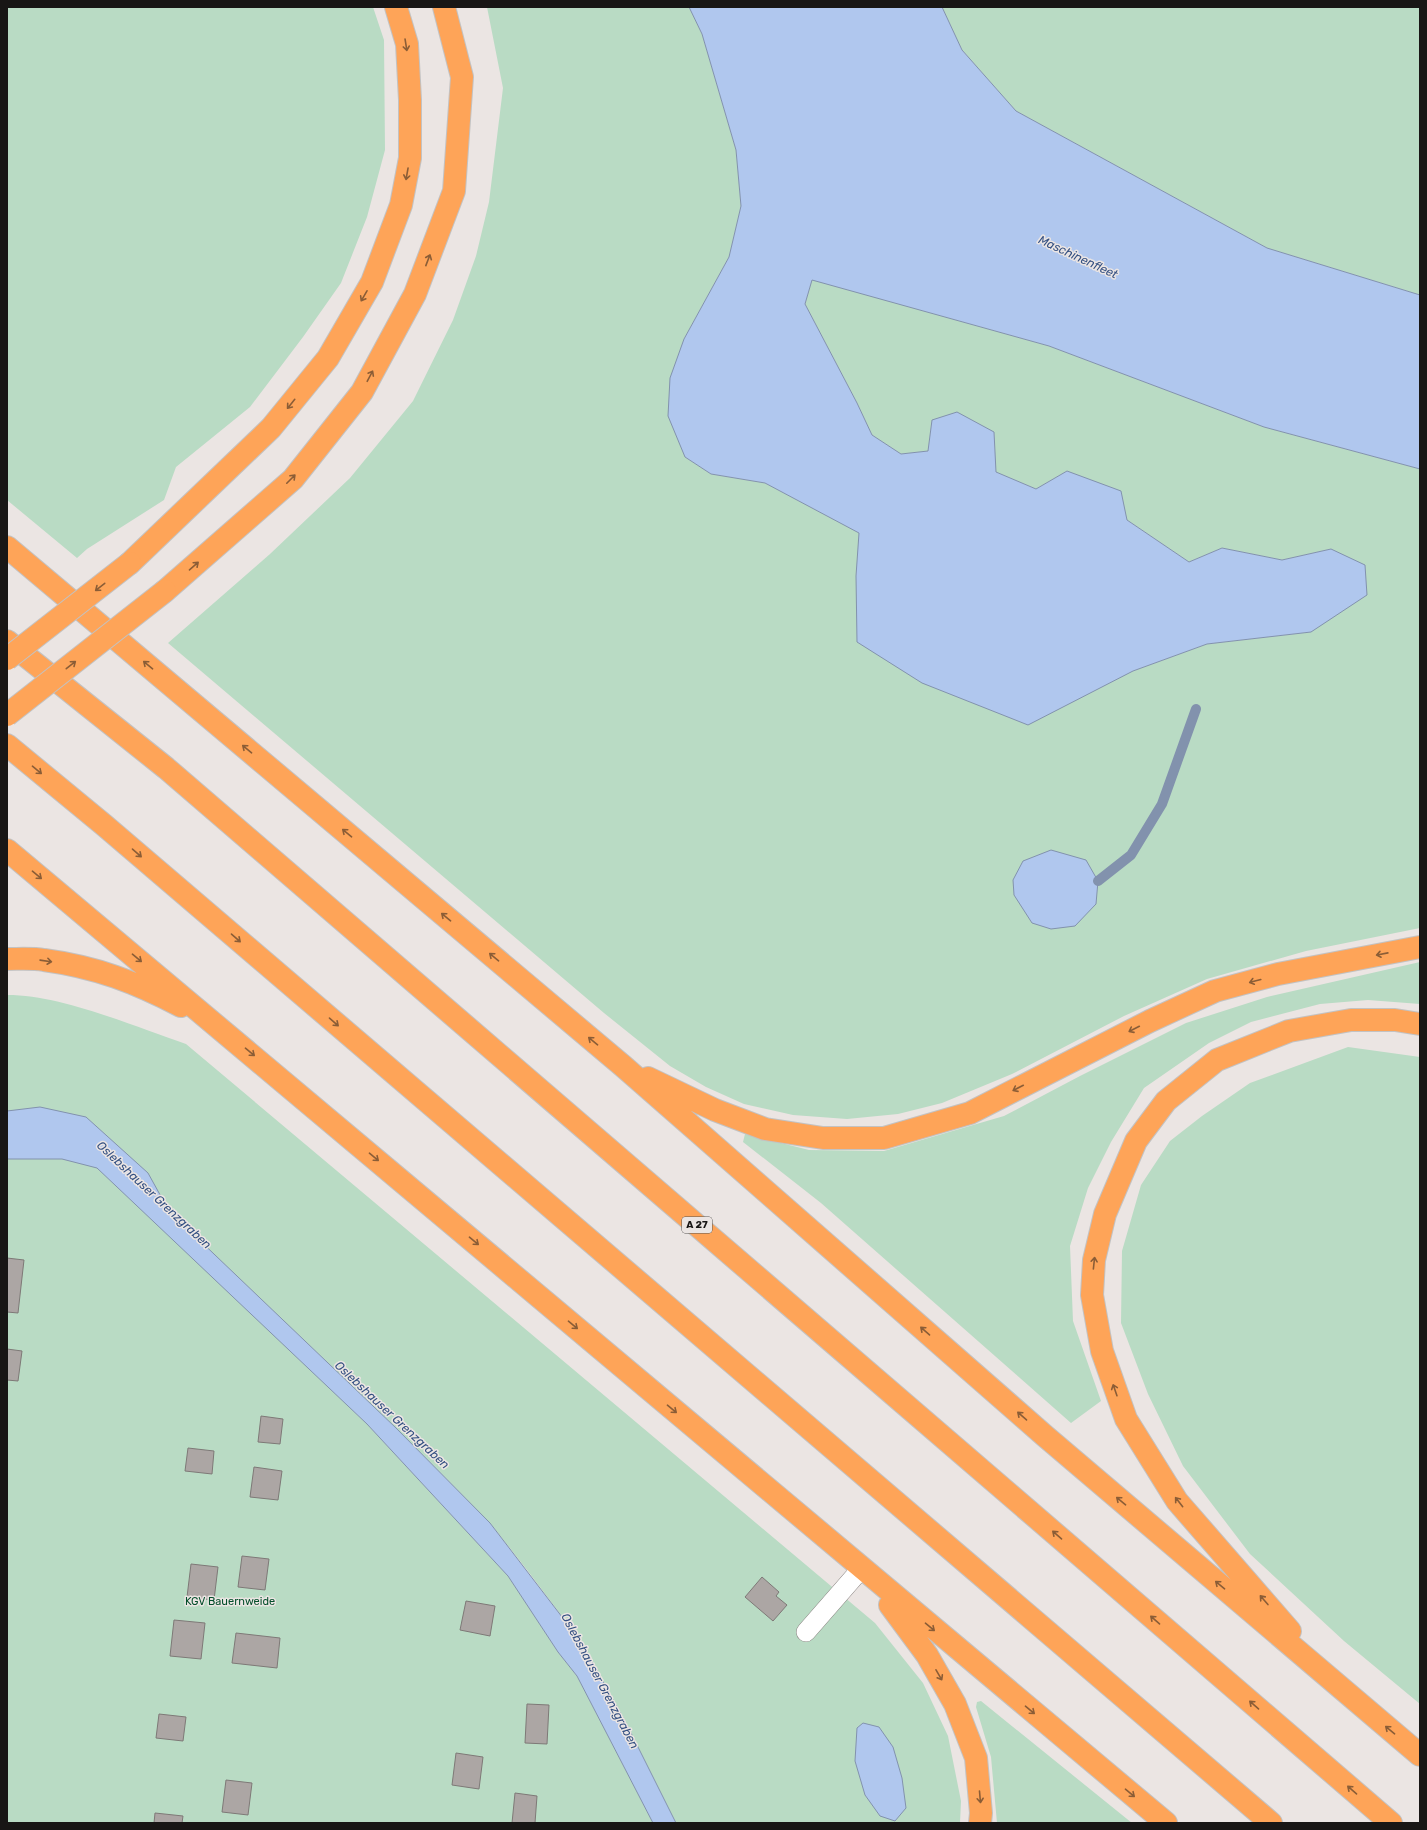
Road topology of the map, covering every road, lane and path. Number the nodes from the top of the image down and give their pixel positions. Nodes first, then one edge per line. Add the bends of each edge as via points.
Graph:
1 (396, 7) edge
2 (444, 7) edge
3 (7, 547) edge
4 (7, 641) edge
5 (7, 659) edge
6 (7, 715) edge
7 (7, 745) edge
8 (7, 850) edge
9 (1420, 946) edge
10 (7, 959) edge
11 (1420, 1024) edge
12 (221, 1027) junction
13 (623, 1066) junction
14 (865, 1572) junction
15 (806, 1632) dead end
16 (1335, 1683) junction
17 (1420, 1755) edge
18 (980, 1823) edge
19 (1166, 1823) edge
20 (1271, 1823) edge
21 (1391, 1823) edge

1 -> 5 highway, bridge via 407,44 410,100 410,158 401,205 372,282 328,358 271,428 130,563
6 -> 2 highway, bridge via 165,591 293,479 362,392 415,294 454,192 462,77
13 -> 3 highway
21 -> 4 highway, A 27 via 172,773
7 -> 20 highway via 141,856
8 -> 12 highway
9 -> 13 highway via 1278,974 1215,992 970,1113 884,1138 823,1138 765,1129 715,1110
10 -> 12 highway via 43,960 100,971 144,987
16 -> 11 highway via 1177,1501 1126,1419 1102,1351 1092,1295 1094,1260 1105,1214 1136,1141 1166,1101 1217,1060 1289,1031 1351,1020 1395,1020
12 -> 14 highway
16 -> 13 highway via 1039,1431
14 - 15 lane
14 -> 18 highway via 927,1655 955,1704 976,1758
14 -> 19 highway
17 -> 16 highway

